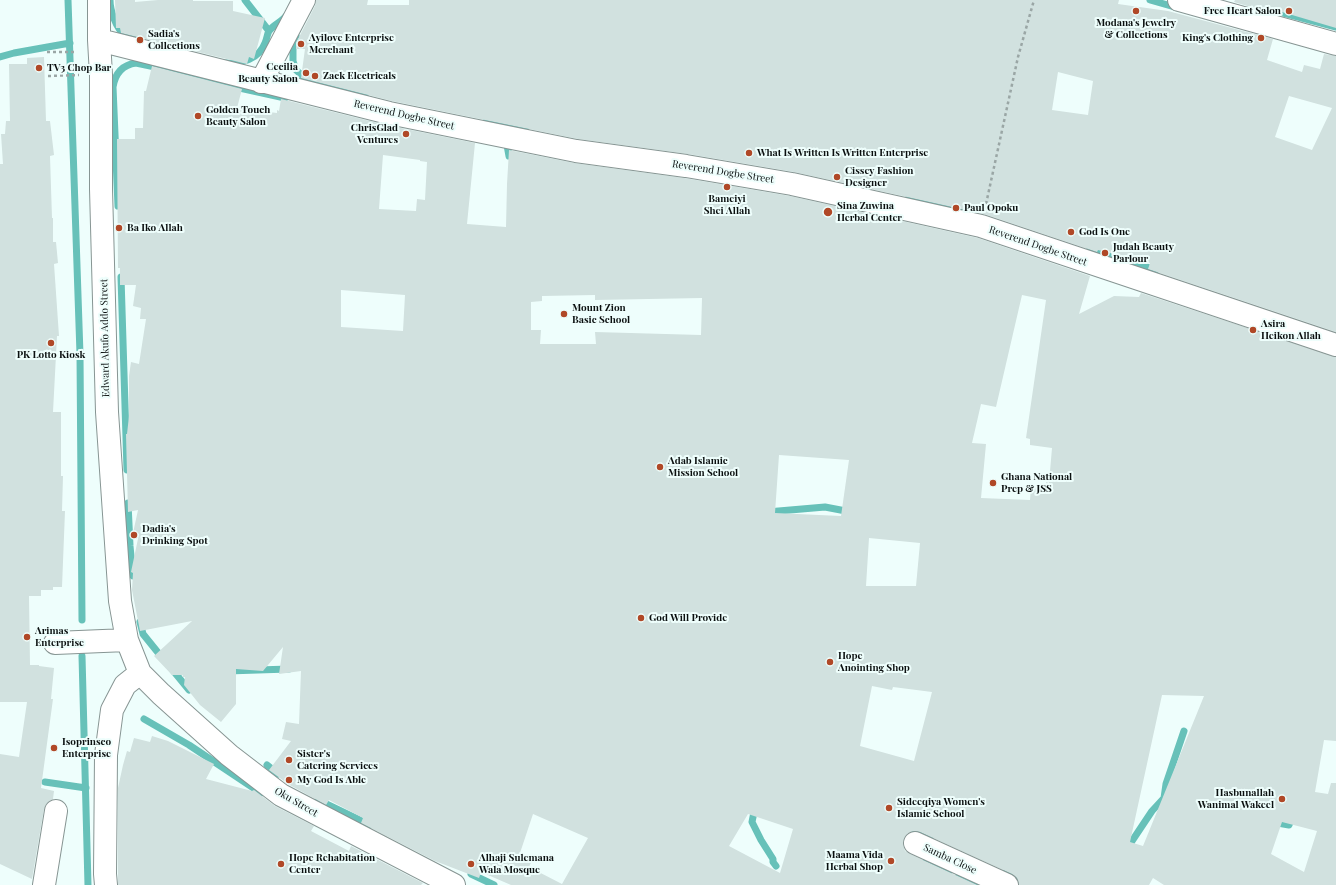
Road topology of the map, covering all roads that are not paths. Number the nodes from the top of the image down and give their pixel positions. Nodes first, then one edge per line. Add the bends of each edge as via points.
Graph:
1 (98, 0) edge
2 (304, 0) edge
3 (1179, 0) edge
4 (99, 40) junction
5 (1336, 44) edge
6 (261, 82) junction
7 (1336, 345) edge
8 (127, 640) junction
9 (55, 643) dead end
10 (140, 673) junction
11 (56, 811) dead end
12 (915, 843) dead end
13 (44, 885) edge
14 (106, 885) edge
15 (454, 885) edge
16 (1007, 885) edge

1 - 4 street, Edward Akufo Addo Street
2 - 6 street
3 - 5 street
4 - 6 street, Reverend Dogbe Street
4 - 8 street, Edward Akufo Addo Street via 107,412 120,601
6 - 7 street, Reverend Dogbe Street via 502,137 792,184 981,226
8 - 9 street
8 - 10 street, Edward Akufo Addo Street
10 - 14 street via 125,685 112,710 106,755
10 - 15 street, Oku Street via 229,755 281,795
11 - 13 street
12 - 16 street, Samba Close

